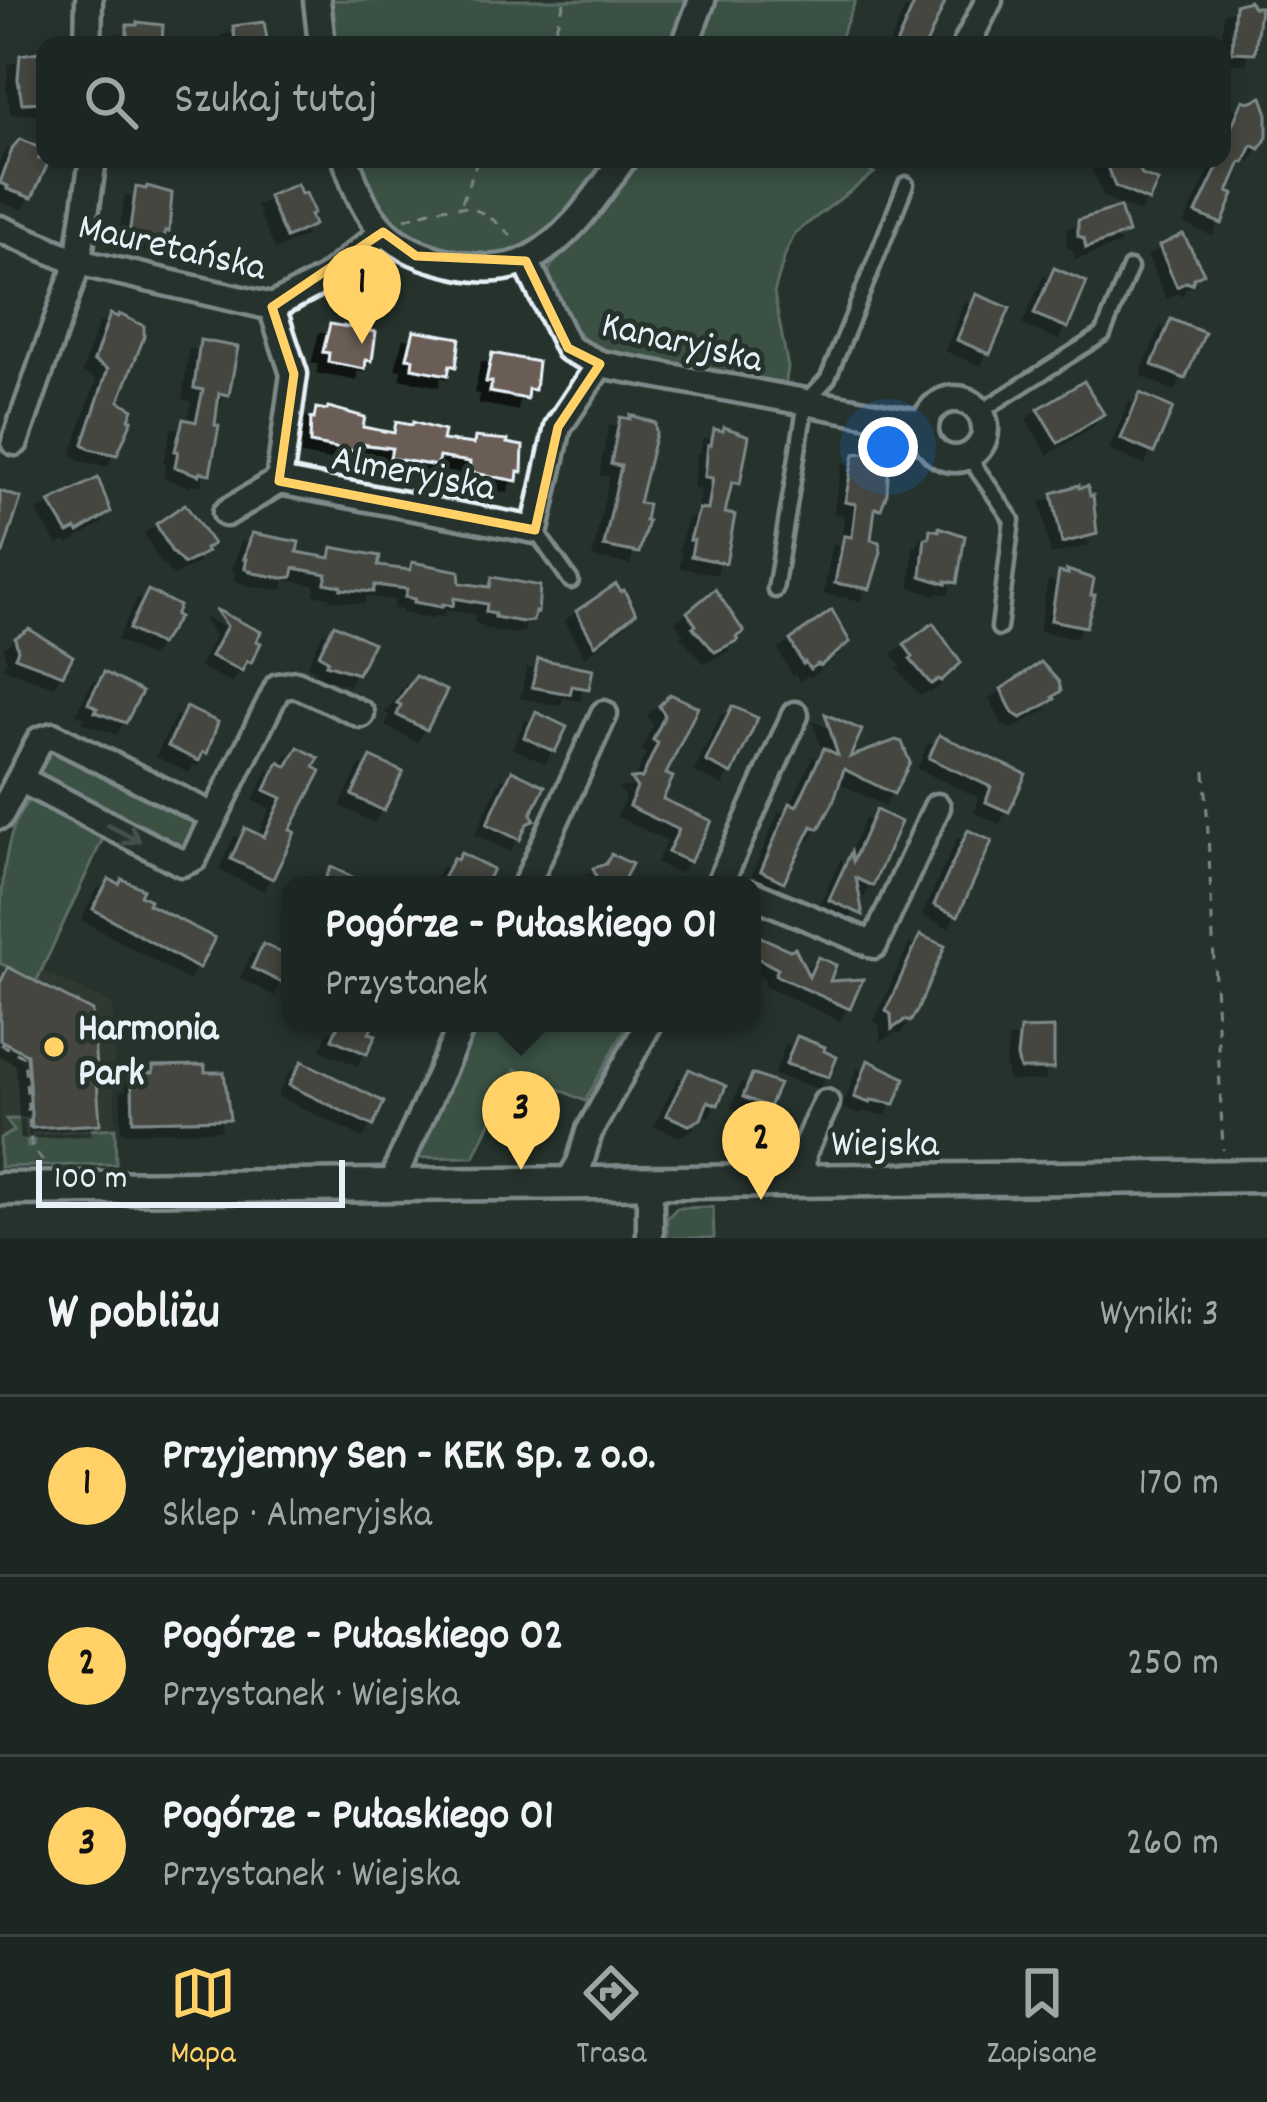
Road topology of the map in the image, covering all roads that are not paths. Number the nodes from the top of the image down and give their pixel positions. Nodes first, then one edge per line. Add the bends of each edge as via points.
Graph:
1 (89, 0) edge
2 (316, 0) edge
3 (702, 0) edge
4 (988, 0) edge
5 (88, 36) edge
6 (321, 36) edge
7 (689, 36) edge
8 (970, 36) edge
9 (92, 168) edge
10 (349, 168) edge
11 (617, 168) edge
12 (906, 184) dead end
13 (0, 229) edge
14 (383, 232) junction
15 (526, 261) junction
16 (78, 262) junction
17 (1130, 268) dead end
18 (272, 307) junction
19 (600, 364) junction
20 (806, 402) junction
21 (980, 412) junction
22 (924, 424) junction
23 (15, 442) dead end
24 (968, 457) junction
25 (279, 481) junction
26 (226, 513) dead end
27 (535, 530) junction
28 (571, 581) dead end
29 (775, 590) dead end
30 (999, 628) dead end
31 (361, 714) dead end
32 (604, 714) dead end
33 (795, 716) dead end
34 (20, 779) junction
35 (938, 806) dead end
36 (0, 816) edge
37 (213, 816) junction
38 (530, 876) edge
39 (727, 876) edge
40 (761, 898) edge
41 (460, 1032) edge
42 (644, 1032) edge
43 (826, 1103) dead end
44 (1267, 1176) edge
45 (802, 1180) junction
46 (650, 1182) junction
47 (568, 1183) junction
48 (394, 1184) junction
49 (0, 1189) edge
50 (650, 1238) edge

1 - 5 street
2 - 6 street
3 - 7 street
4 - 8 street
9 - 16 street
10 - 14 street
11 - 15 street via 579,220
12 - 20 lane, Kanaryjska via 828,378
13 - 16 street, Mauretańska
14 - 15 street via 416,256 478,269
14 - 18 street, Mauretańska via 325,279
15 - 19 street, Kanaryjska via 568,348
16 - 18 street, Mauretańska
16 - 23 street
17 - 21 lane via 1102,334
18 - 25 street, Almeryjska via 294,374
19 - 20 street, Kanaryjska
19 - 27 street, Almeryjska via 558,427
20 - 22 street, Kanaryjska
20 - 29 lane, Kanaryjska
21 - 22 street via 964,399 943,400
21 - 24 street via 985,432
22 - 24 street, Kanaryjska via 940,456
24 - 30 lane, Kanaryjska via 1012,520
25 - 26 street, Almeryjska
25 - 27 street, Almeryjska
27 - 28 lane, Almeryjska
31 - 37 street via 296,685 278,687
32 - 38 street
33 - 39 street
34 - 36 street
34 - 37 street via 40,740 53,736
34 -> 37 street via 182,863 194,858
35 - 40 street via 874,945
41 - 48 street
42 - 47 street
43 - 45 street via 803,1153
44 - 45 street, Wiejska
45 - 46 street, Wiejska
46 - 47 street, Wiejska
46 - 50 street
47 - 48 street, Wiejska
48 - 49 street, Wiejska

